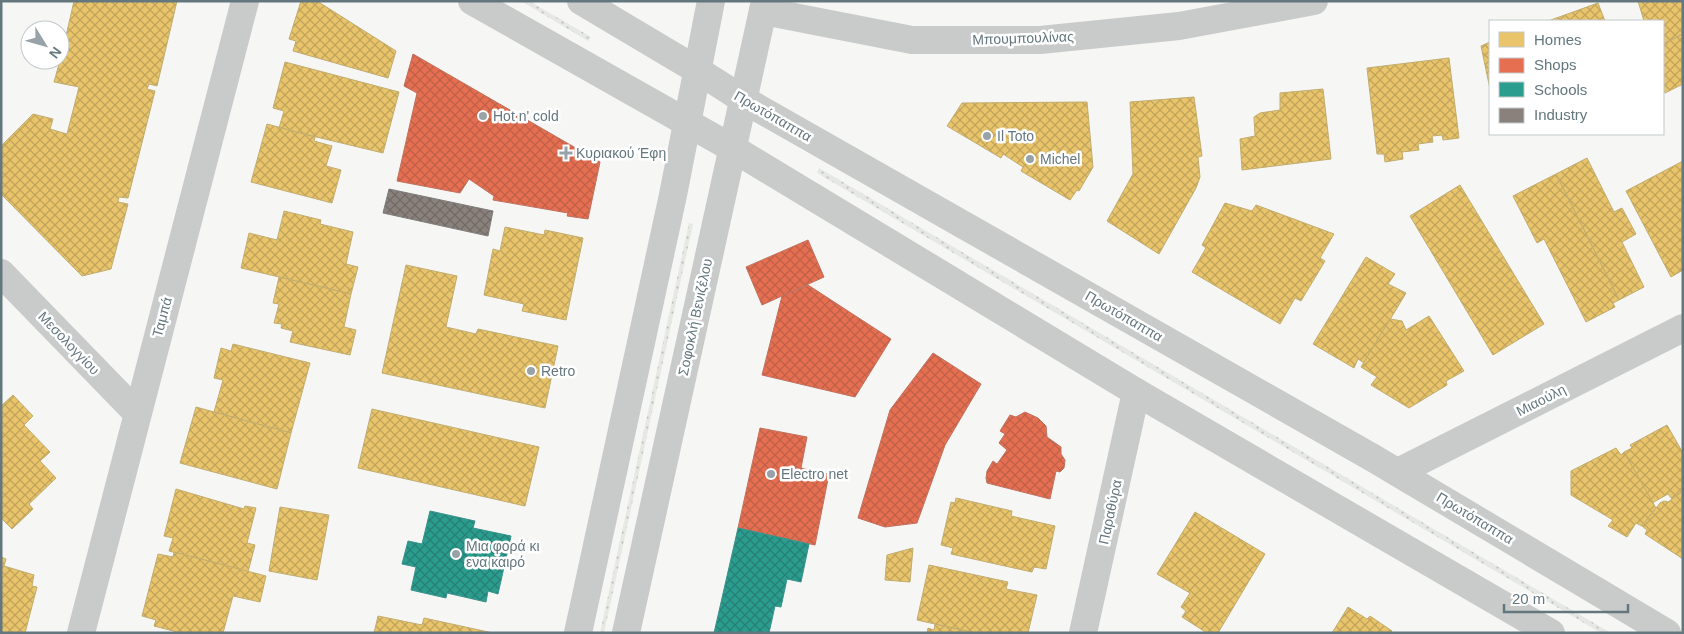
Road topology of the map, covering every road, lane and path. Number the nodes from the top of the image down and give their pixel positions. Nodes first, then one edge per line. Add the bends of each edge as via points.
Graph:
1 (245, 1) edge
2 (472, 1) edge
3 (581, 1) edge
4 (711, 1) edge
5 (1314, 1) edge
6 (764, 6) edge
7 (697, 70) junction
8 (744, 100) junction
9 (687, 125) junction
10 (732, 148) junction
11 (1, 273) edge
12 (1683, 328) edge
13 (1136, 392) junction
14 (137, 413) junction
15 (1398, 472) junction
16 (81, 633) edge
17 (578, 633) edge
18 (626, 633) edge
19 (1083, 633) edge
20 (1551, 633) edge
21 (1667, 633) edge

1 - 14 street, Ταμπά
2 - 9 street
3 - 7 street, Πρωτόπαππα
4 - 7 street
5 - 6 street, Μπουμπουλίνας via 1179,26 1040,40 912,40
6 - 8 street, Σοφοκλή Βενιζέλου
7 - 8 street, Πρωτόπαππα
7 - 9 street
8 - 10 street, Σοφοκλή Βενιζέλου
8 - 15 street, Πρωτόπαππα
9 - 10 street
9 - 17 street
10 - 13 street
10 - 18 street, Σοφοκλή Βενιζέλου
11 - 14 street, Μεσολογγίου
12 - 15 street, Μιαούλη
13 - 19 street, Παραθύρα
13 - 20 street
14 - 16 street, Ταμπά
15 - 21 street, Πρωτόπαππα

